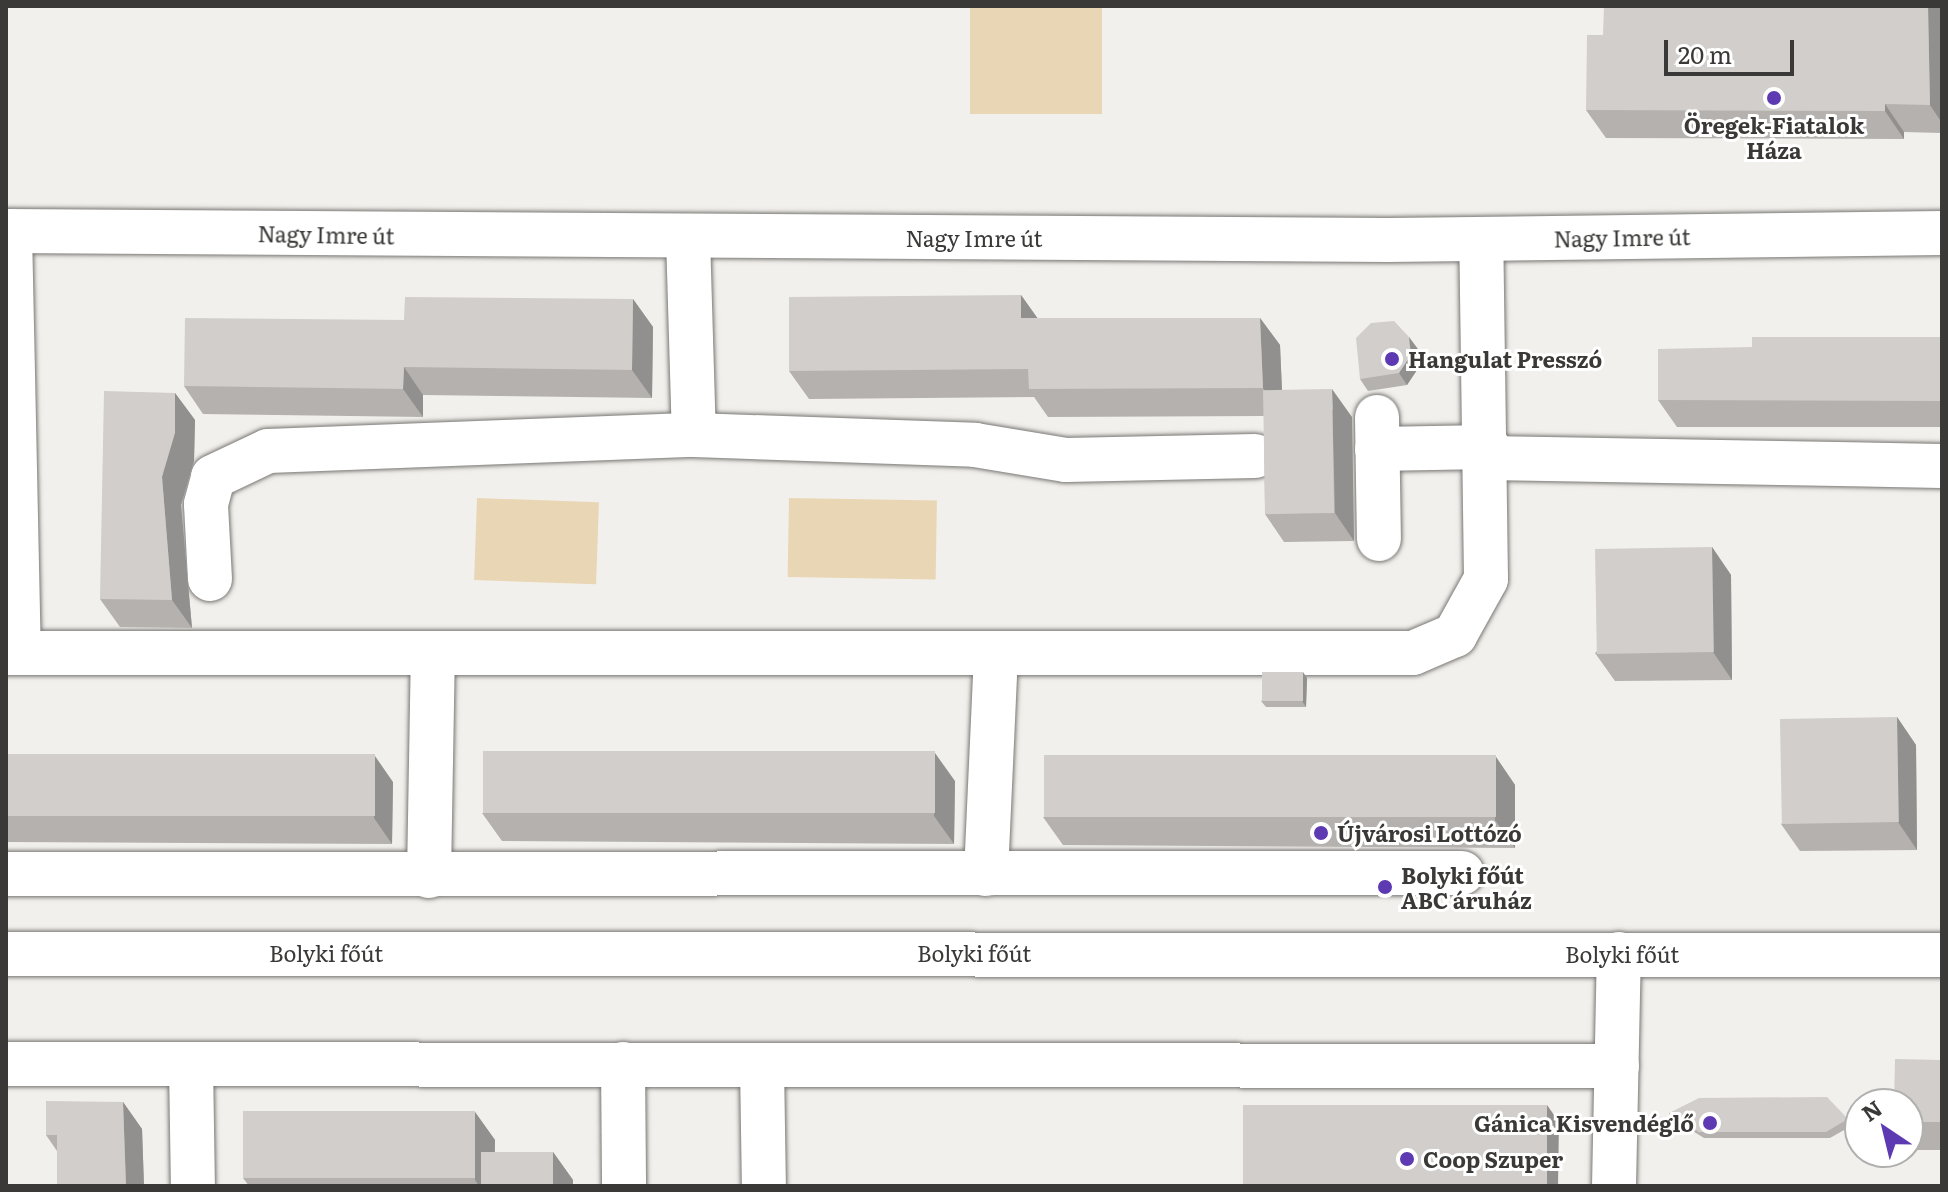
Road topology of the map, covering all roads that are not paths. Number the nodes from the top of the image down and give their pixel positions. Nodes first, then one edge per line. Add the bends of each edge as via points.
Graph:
1 (8, 231) edge
2 (1942, 233) edge
3 (688, 237) junction
4 (1481, 239) junction
5 (694, 435) junction
6 (1488, 452) junction
7 (1255, 456) dead end
8 (1942, 466) edge
9 (1379, 539) dead end
10 (210, 579) dead end
11 (12, 653) edge
12 (433, 654) junction
13 (996, 655) junction
14 (1462, 873) dead end
15 (6, 874) edge
16 (986, 874) junction
17 (429, 876) junction
18 (6, 954) edge
19 (1619, 954) junction
20 (1942, 955) edge
21 (6, 1064) edge
22 (191, 1064) junction
23 (623, 1064) junction
24 (762, 1065) junction
25 (1617, 1066) junction
26 (193, 1186) edge
27 (624, 1186) edge
28 (764, 1186) edge
29 (1614, 1186) edge

1 - 3 street, Nagy Imre út
1 - 11 street
2 - 4 street, Nagy Imre út
3 - 4 street, Nagy Imre út
3 - 5 street
4 - 6 street
5 - 7 street via 975,445 1066,460
5 - 10 street via 268,451 213,477 206,504
6 - 8 street
6 - 9 street via 1377,433
6 - 13 street via 1486,579 1468,620 1432,647 1380,656
11 - 12 street
12 - 13 street
12 - 17 street
13 - 16 street
14 - 16 street
15 - 17 street
16 - 17 street
18 - 19 street, Bolyki főút
19 - 20 street, Bolyki főút
19 - 25 street
21 - 22 street
22 - 23 street
22 - 26 street
23 - 24 street
23 - 27 street
24 - 25 street
24 - 28 street
25 - 29 street

